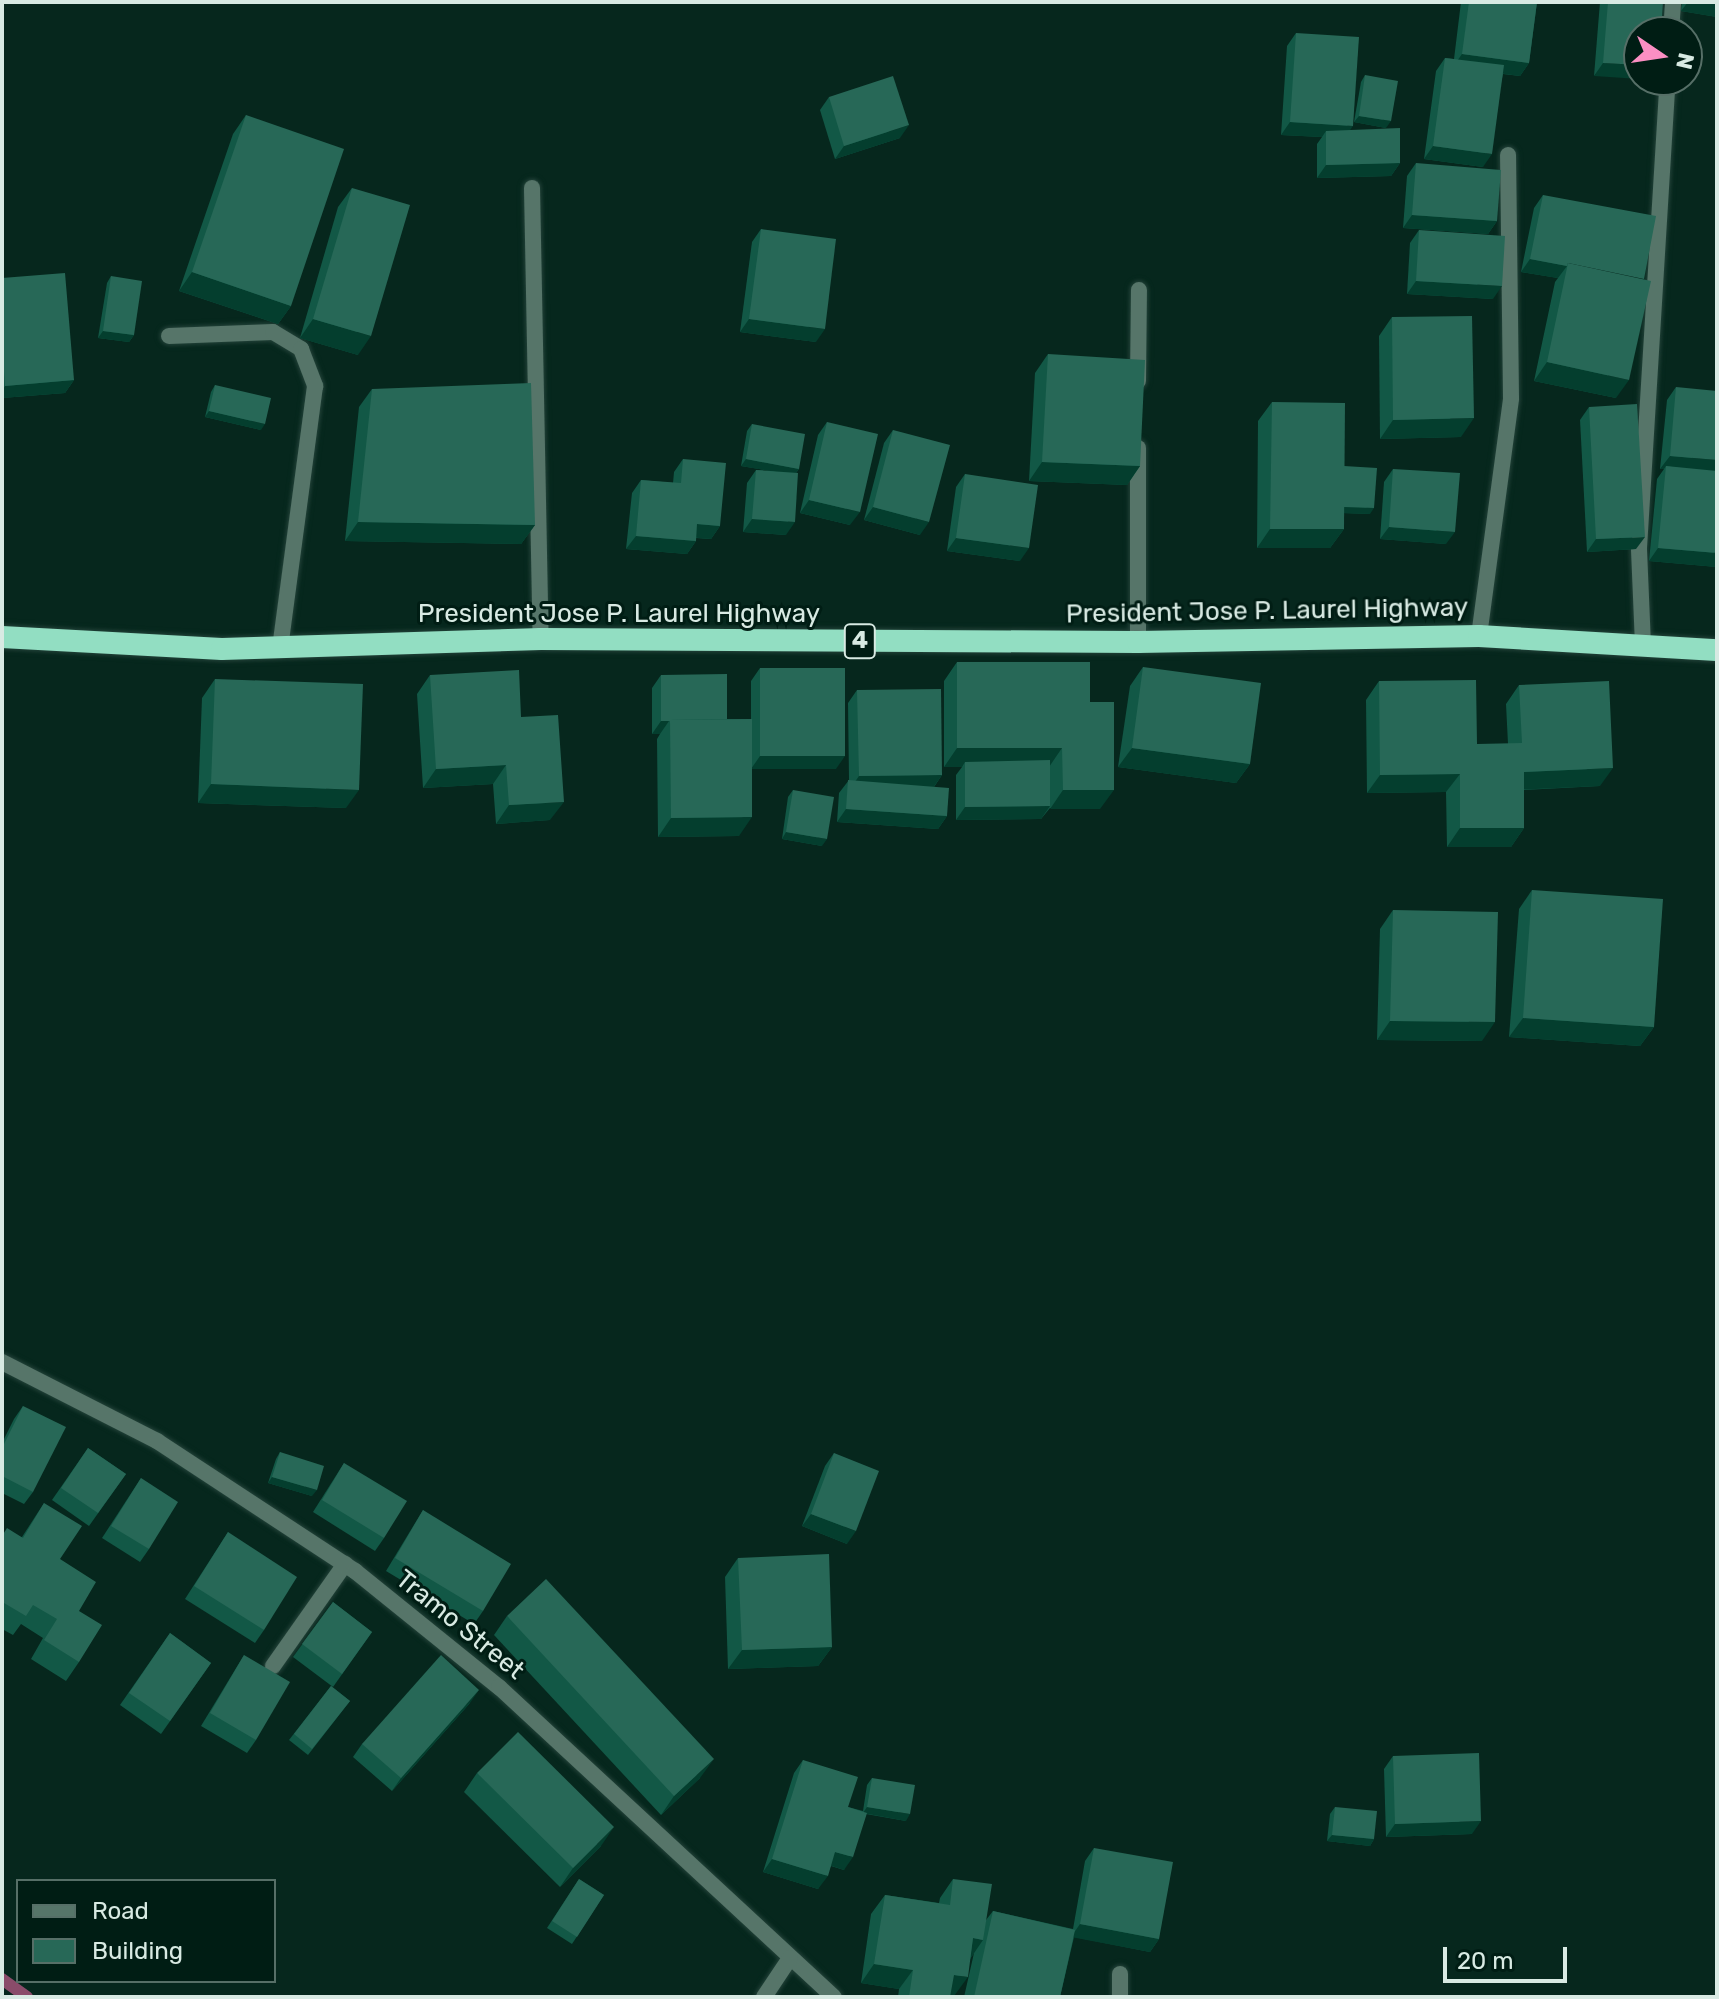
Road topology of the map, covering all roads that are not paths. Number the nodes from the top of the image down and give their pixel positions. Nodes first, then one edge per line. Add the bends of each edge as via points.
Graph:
1 (1667, 96) edge
2 (1508, 155) dead end
3 (532, 188) dead end
4 (1139, 290) dead end
5 (169, 336) dead end
6 (1138, 402) edge
7 (1138, 434) edge
8 (1479, 636) junction
9 (2, 637) edge
10 (541, 639) junction
11 (1138, 642) junction
12 (1643, 645) junction
13 (280, 647) junction
14 (1717, 650) edge
15 (2, 1362) edge
16 (345, 1564) junction
17 (273, 1666) dead end
18 (790, 1958) junction
19 (1120, 1974) dead end
20 (764, 1997) edge
21 (834, 1997) edge
22 (1120, 1997) edge

1 - 12 street via 1639,548
2 - 8 street via 1511,398
3 - 10 street
4 - 6 street
5 - 13 street via 273,332 301,349 315,386
7 - 11 street
8 - 11 highway, President Jose P. Laurel Highway / 4
8 - 12 highway, President Jose P. Laurel Highway / 4
9 - 13 highway, President Jose P. Laurel Highway / 4
10 - 11 highway, President Jose P. Laurel Highway / 4
10 - 13 highway, President Jose P. Laurel Highway / 4
12 - 14 highway, President Jose P. Laurel Highway / 4
15 - 16 street, Tramo Street via 157,1441
16 - 17 street
16 - 18 street, Tramo Street via 499,1687
18 - 20 street
18 - 21 street, Tramo Street
19 - 22 street

